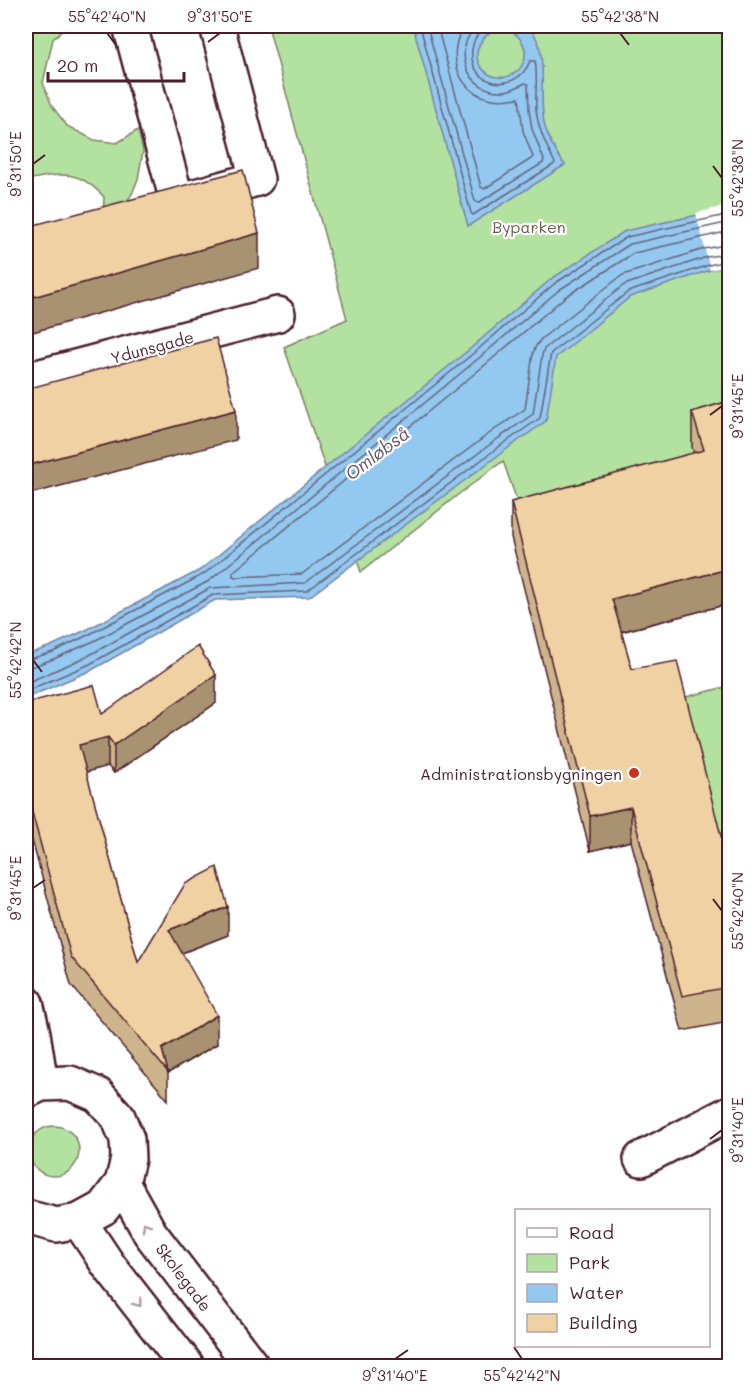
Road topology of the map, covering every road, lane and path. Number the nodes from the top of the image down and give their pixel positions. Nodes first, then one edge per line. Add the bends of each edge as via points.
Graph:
1 (130, 26) edge
2 (217, 26) edge
3 (278, 314) dead end
4 (26, 380) edge
5 (26, 1004) edge
6 (33, 1087) edge
7 (729, 1113) edge
8 (641, 1158) dead end
9 (122, 1183) junction
10 (26, 1217) edge
11 (79, 1221) junction
12 (187, 1366) edge
13 (252, 1366) edge

1 - 2 street via 177,201 257,179
3 - 4 street, Ydunsgade
5 - 6 street via 33,1033
6 - 9 street via 70,1083 98,1095 118,1117 127,1139 128,1159
7 - 8 street
9 - 11 street via 103,1208
13 -> 9 street, Skolegade via 150,1233
10 - 11 street via 56,1225
11 -> 12 street

